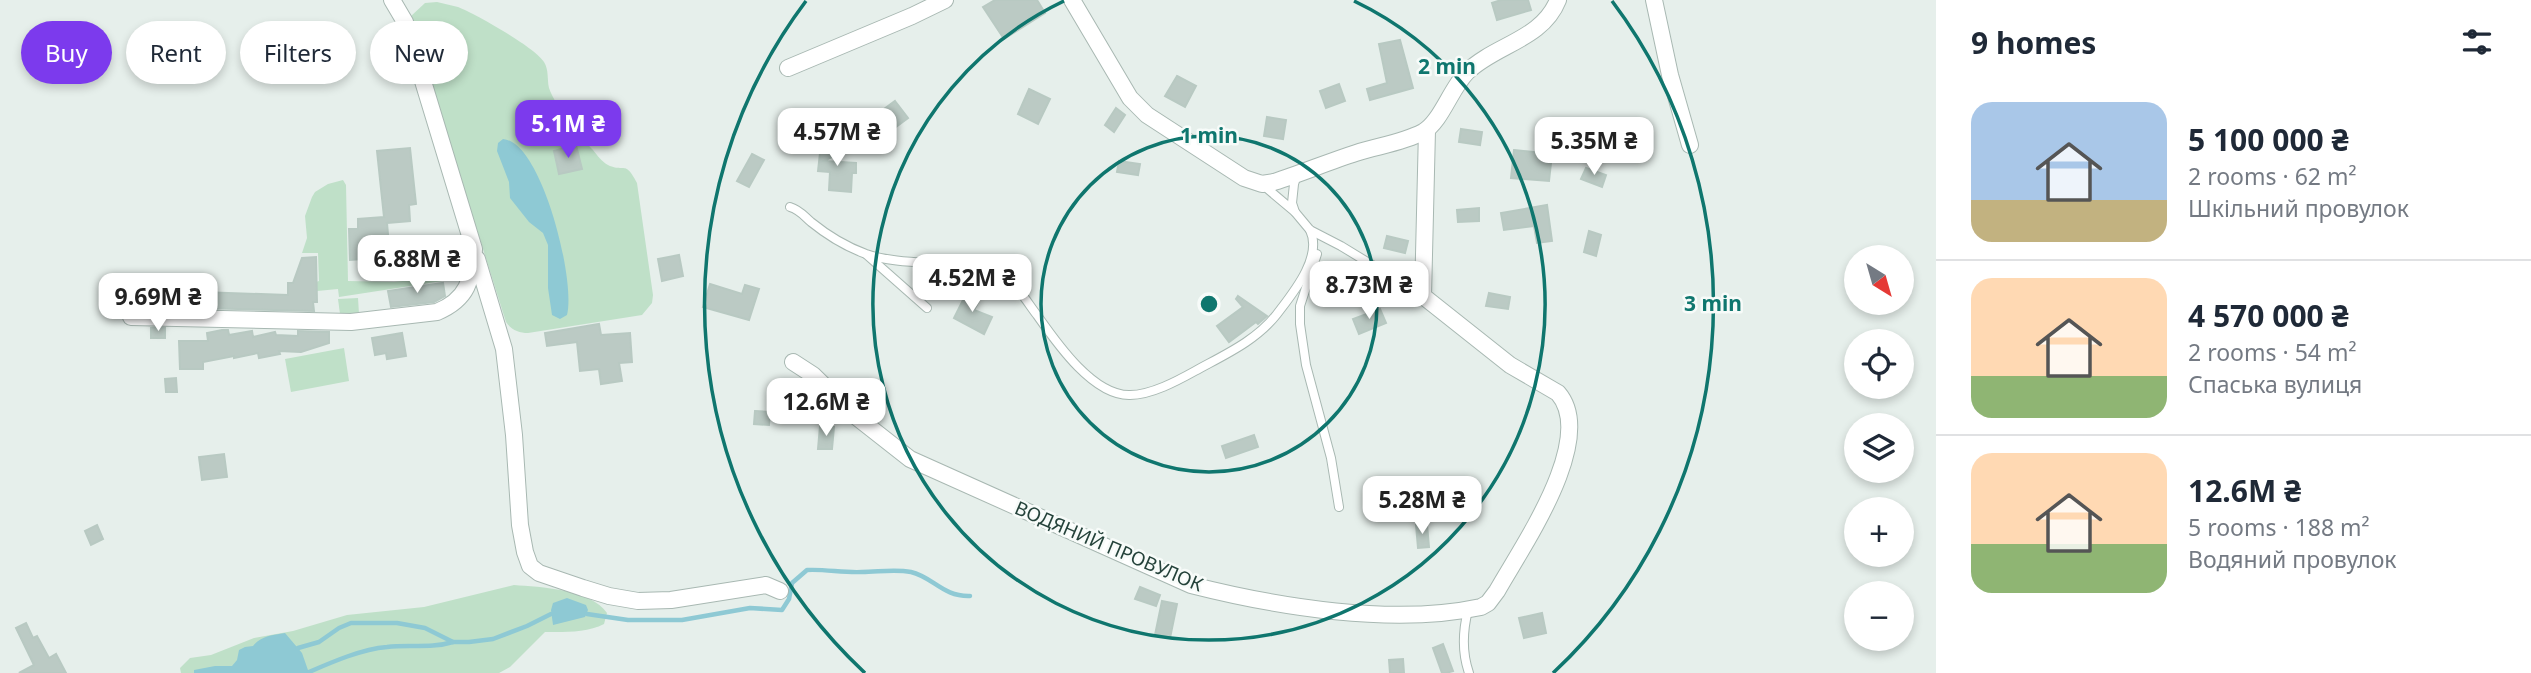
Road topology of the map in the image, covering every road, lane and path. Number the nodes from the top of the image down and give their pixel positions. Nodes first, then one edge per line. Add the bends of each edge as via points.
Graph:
1 (392, 0) edge
2 (944, 0) edge
3 (1072, 0) edge
4 (1558, 0) edge
5 (1654, 0) edge
6 (788, 68) dead end
7 (1427, 130) junction
8 (1690, 145) dead end
9 (1297, 174) junction
10 (1262, 184) junction
11 (790, 207) dead end
12 (1295, 212) junction
13 (1310, 230) junction
14 (1314, 239) junction
15 (474, 249) junction
16 (864, 253) junction
17 (1423, 296) junction
18 (927, 308) dead end
19 (131, 317) dead end
20 (793, 362) dead end
21 (1339, 507) dead end
22 (780, 590) dead end
23 (1468, 610) junction
24 (1469, 673) edge

1 - 15 street via 405,22
2 - 6 street
3 - 10 street via 1130,99 1161,125 1244,178
4 - 7 street via 1541,26 1467,72
5 - 8 street
7 - 9 street
7 - 17 street
9 - 10 street
9 - 12 lane via 1292,194
10 - 12 lane
11 - 16 lane
12 - 13 lane
13 - 14 lane
13 - 17 lane
14 - 16 lane via 1312,256 1298,282 1262,330 1188,375 1132,396 1104,388 1077,366 1005,277
14 - 21 lane via 1317,253 1300,306 1300,324
15 - 19 street via 473,272 461,297 437,312 352,322
15 - 22 street via 504,349 520,525 530,566 583,588 638,601 766,586
16 - 18 lane
17 - 23 street, ВОДЯНИЙ ПРОВУЛОК via 1510,365 1558,393 1569,418 1556,487 1491,600
20 - 23 street, ВОДЯНИЙ ПРОВУЛОК via 910,459 1191,585 1342,612
23 - 24 lane via 1465,650

